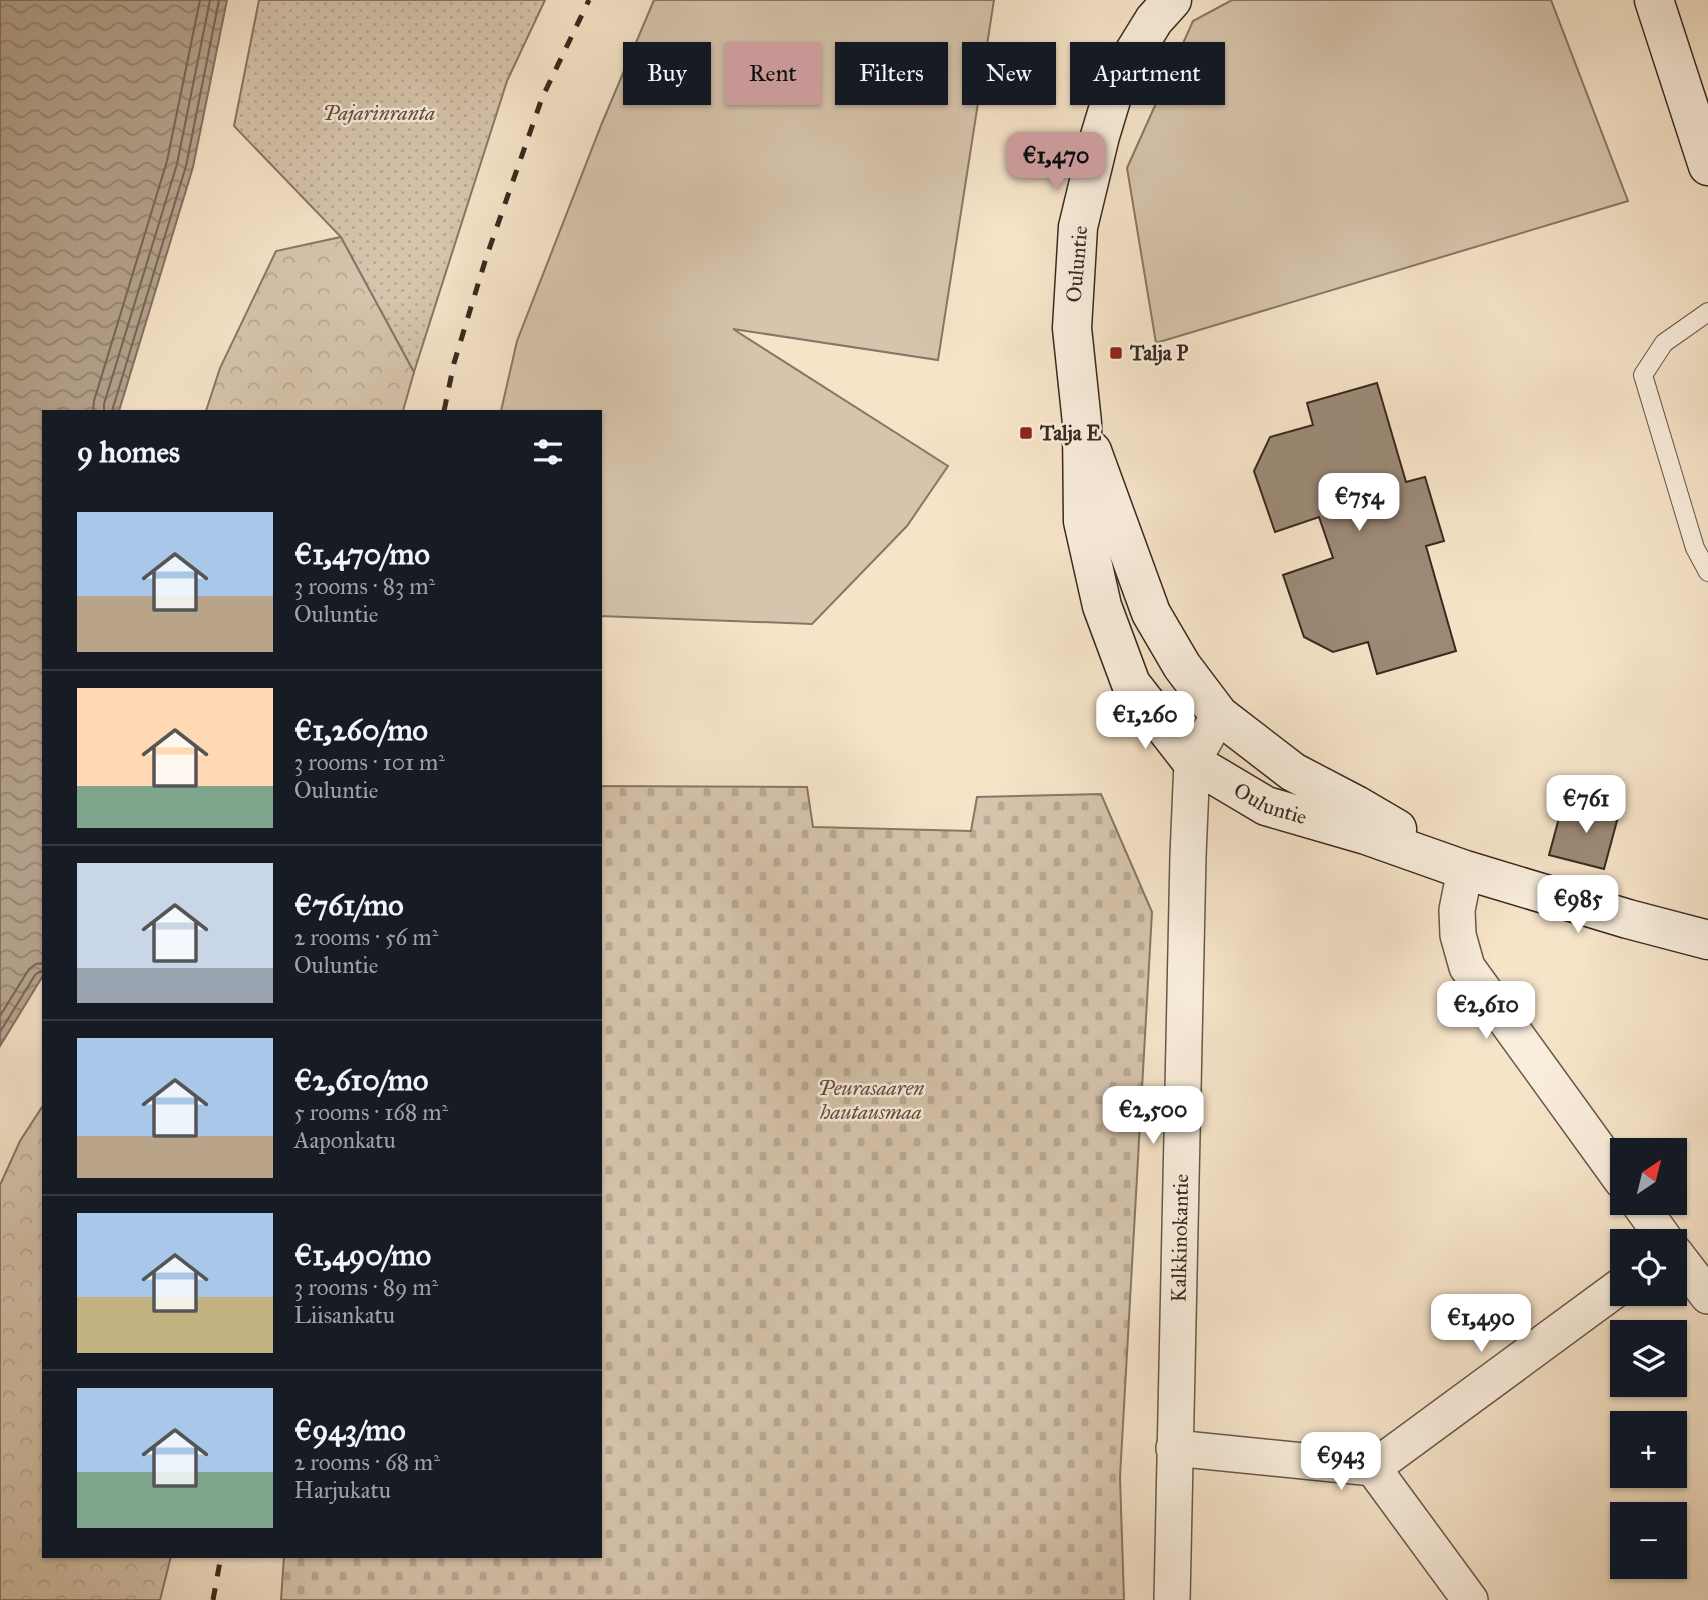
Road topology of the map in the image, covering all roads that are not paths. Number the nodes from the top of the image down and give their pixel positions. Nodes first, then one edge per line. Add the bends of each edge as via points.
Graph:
1 (1172, 0) edge
2 (1654, 0) edge
3 (1708, 166) edge
4 (1708, 312) edge
5 (1082, 423) junction
6 (1708, 572) edge
7 (1219, 715) junction
8 (1192, 762) junction
9 (1465, 870) junction
10 (1708, 940) edge
11 (1610, 1164) edge
12 (1687, 1268) edge
13 (1610, 1294) edge
14 (1708, 1296) edge
15 (1174, 1448) junction
16 (1373, 1468) junction
17 (1172, 1600) edge
18 (1471, 1600) edge

1 - 5 main road, Ouluntie via 1154,20 1117,80 1078,227 1072,328
2 - 3 main road
4 - 6 lane via 1664,343 1643,375 1695,548
5 - 7 main road, Ouluntie via 1151,613 1182,666
5 - 8 main road, Ouluntie via 1083,521 1102,606 1130,684
7 - 8 street, Kalkkinokantie
7 - 9 main road, Ouluntie via 1293,772
8 - 9 main road, Ouluntie via 1266,806
8 - 15 street, Kalkkinokantie
9 - 10 main road, Ouluntie
9 - 11 street via 1457,910 1467,967
12 - 14 street
13 - 16 street
15 - 16 street
15 - 17 street, Kalkkinokantie
16 - 18 street

